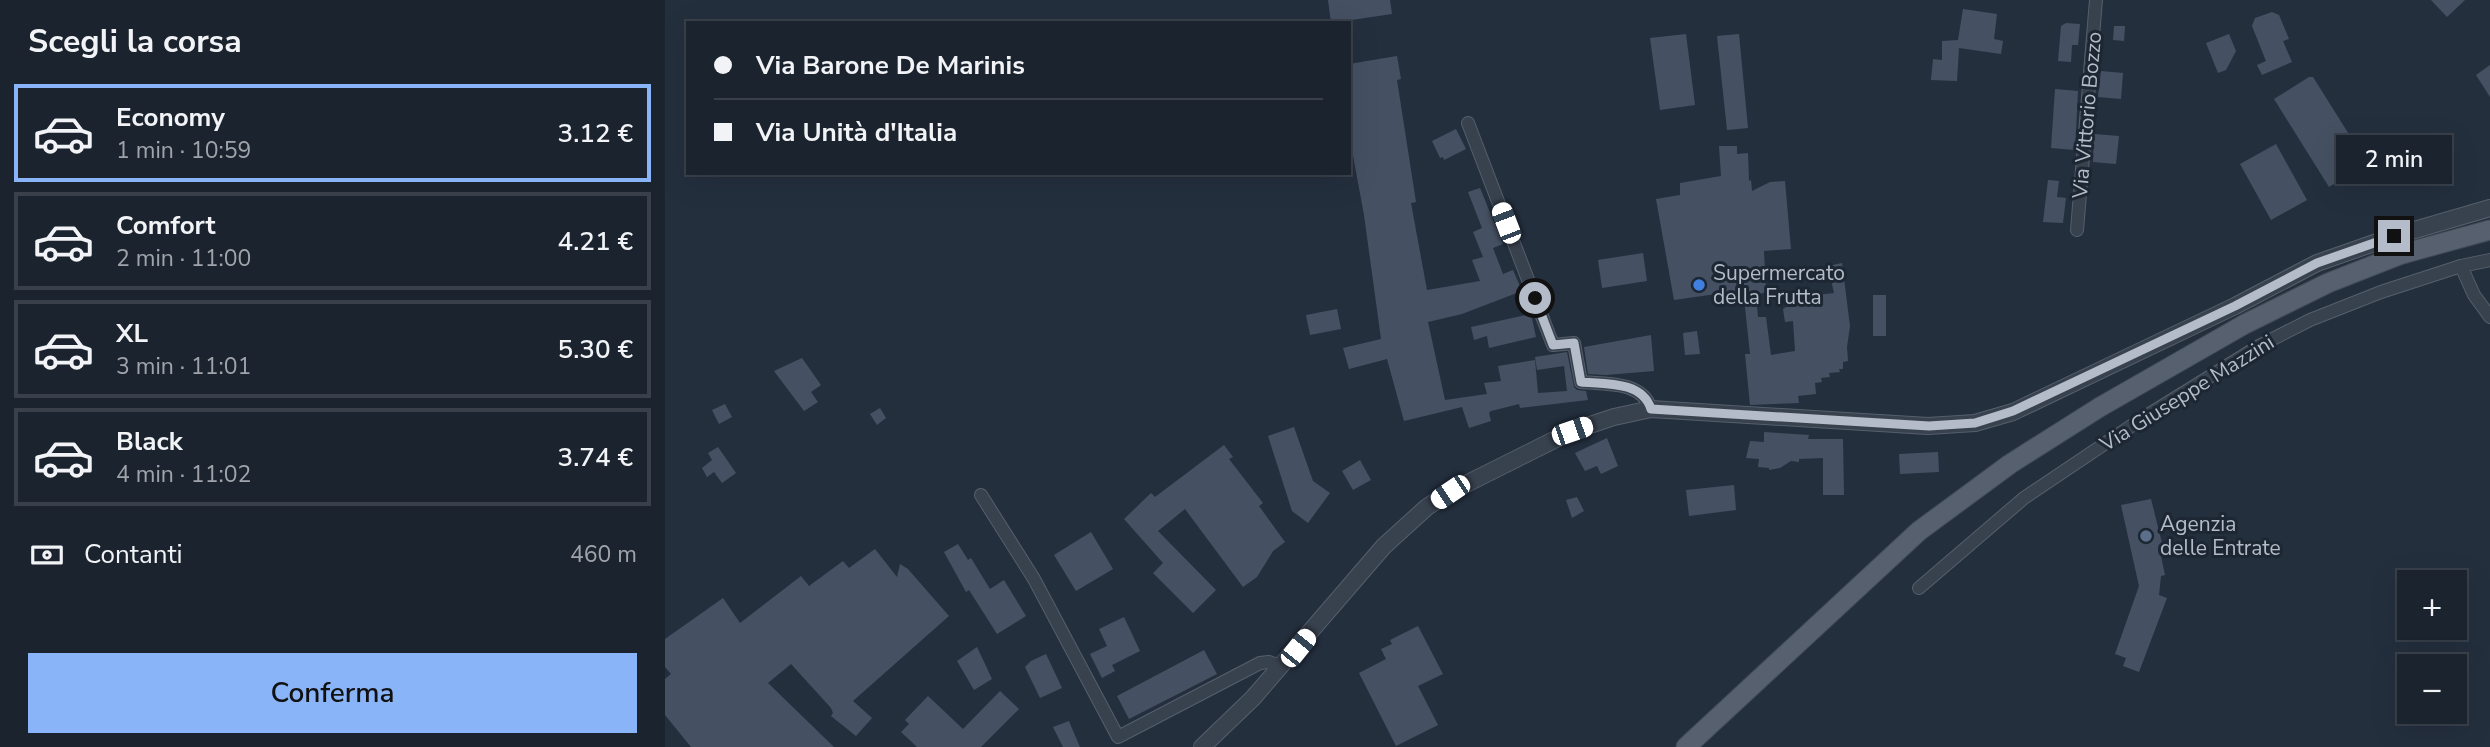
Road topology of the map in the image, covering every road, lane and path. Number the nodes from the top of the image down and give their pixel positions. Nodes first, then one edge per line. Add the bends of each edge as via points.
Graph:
1 (2096, 0) edge
2 (1468, 123) dead end
3 (2490, 208) edge
4 (2077, 230) dead end
5 (2490, 230) edge
6 (2490, 260) edge
7 (2461, 266) junction
8 (2490, 317) edge
9 (1651, 409) junction
10 (981, 495) dead end
11 (1919, 588) dead end
12 (1280, 666) junction
13 (1202, 747) edge
14 (1686, 747) edge

1 - 4 street, Via Vittorio Bozzo
2 - 9 street via 1553,345 1574,343 1581,382 1628,386 1648,400
3 - 9 street via 2317,263 2035,402 1975,423 1929,426
5 - 14 main road via 2402,254 2329,283 2245,324 2010,464 1919,531
6 - 7 street, Via Giuseppe Mazzini
7 - 8 street
7 - 11 street, Via Giuseppe Mazzini via 2322,315 2251,350 2024,498
9 - 12 street via 1572,431 1427,507 1384,546
10 - 12 street via 1034,579 1118,737 1260,663
12 - 13 street

